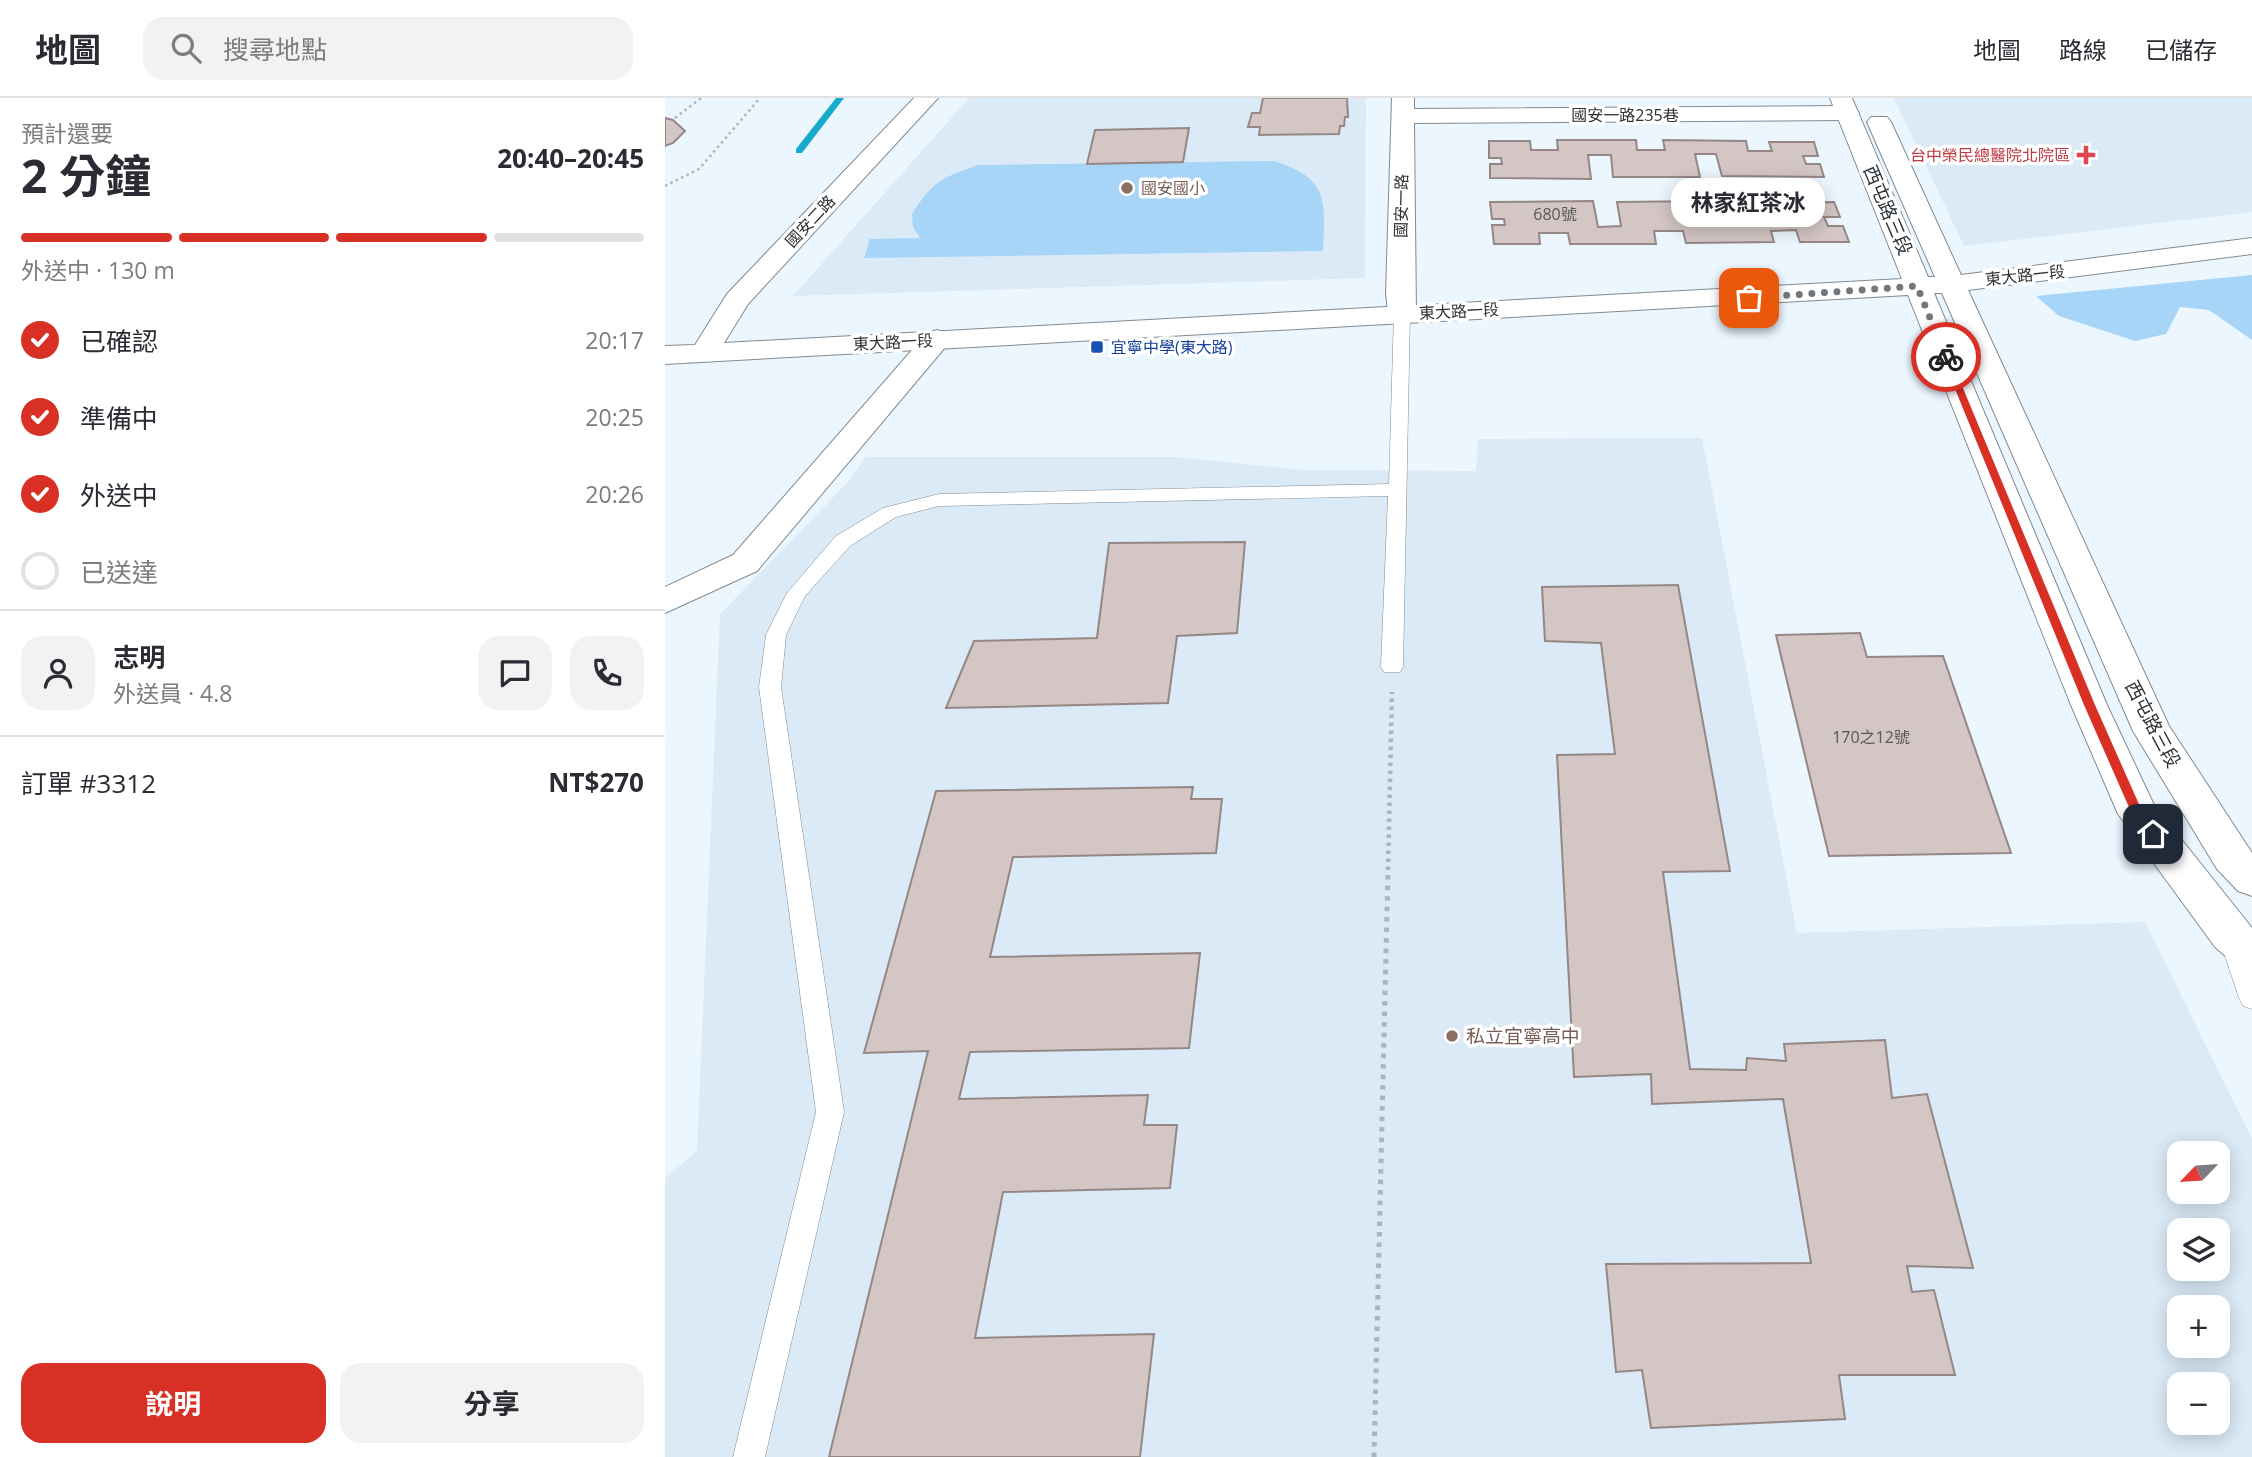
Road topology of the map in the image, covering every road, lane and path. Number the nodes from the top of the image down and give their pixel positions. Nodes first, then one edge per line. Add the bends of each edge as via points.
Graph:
1 (701, 98) edge
2 (760, 98) edge
3 (927, 98) edge
4 (1868, 98) edge
5 (1844, 106) edge
6 (1403, 107) edge
7 (675, 117) dead end
8 (665, 186) edge
9 (2252, 227) edge
10 (2252, 246) edge
11 (1931, 275) junction
12 (1401, 303) junction
13 (665, 331) edge
14 (937, 339) junction
15 (710, 342) junction
16 (665, 355) edge
17 (1398, 490) junction
18 (665, 601) edge
19 (1392, 667) joint
20 (2252, 878) edge
21 (2241, 944) edge
22 (2252, 998) edge
23 (749, 1457) edge
24 (1374, 1457) edge

1 - 7 path
2 - 8 path via 699,169
3 - 15 street, 國安二路 via 737,300
4 - 11 street, 西屯路三段
5 - 6 street, 國安一路235巷
5 - 11 street, 西屯路三段
6 - 12 street, 國安一路
9 - 11 street, 東大路一段
10 - 11 street, 東大路一段
11 - 12 street, 東大路一段 via 1776,296
11 - 20 street, 西屯路三段 via 2152,731 2231,858
11 - 21 street, 西屯路三段 via 2089,705 2138,814
12 - 14 street, 東大路一段
12 - 15 street, 東大路一段
12 - 17 lane
13 - 15 street, 東大路一段
14 - 15 street, 東大路一段
14 - 18 street via 745,563
15 - 16 street, 東大路一段
17 - 19 lane
17 - 23 lane via 939,500 890,512 843,541 797,593 776,635 770,687 830,1112
19 - 24 path
21 - 22 lane

